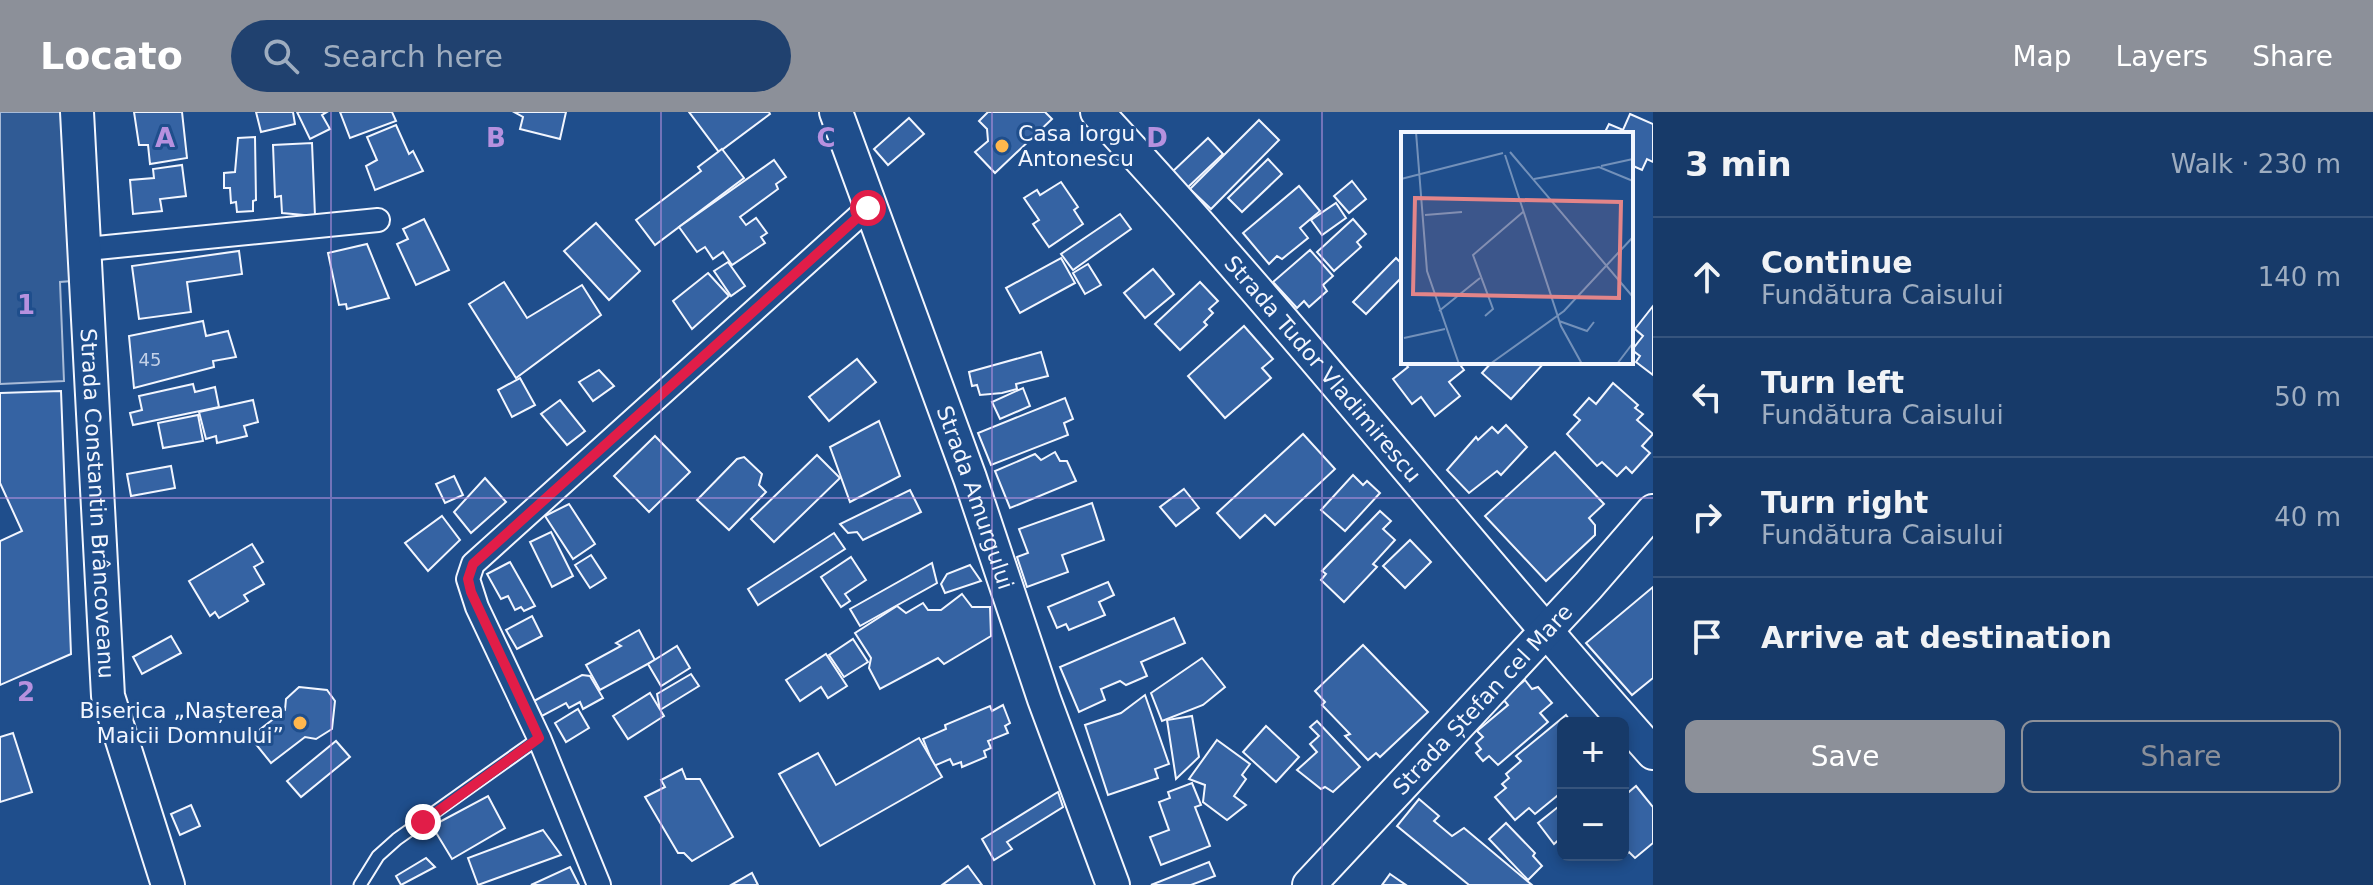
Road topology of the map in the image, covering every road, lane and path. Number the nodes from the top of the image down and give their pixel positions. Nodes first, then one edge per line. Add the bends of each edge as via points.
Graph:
1 (77, 112) edge
2 (836, 112) edge
3 (1097, 112) edge
4 (868, 208) junction
5 (378, 220) dead end
6 (87, 249) junction
7 (1653, 511) edge
8 (1544, 631) junction
9 (539, 738) junction
10 (1653, 753) edge
11 (168, 885) edge
12 (360, 885) edge
13 (599, 885) edge
14 (1113, 885) edge
15 (1309, 885) edge

1 - 6 street, Strada Constantin Brâncoveanu
2 - 4 street, Strada Amurgului
3 - 8 street, Strada Tudor Vladimirescu via 1211,234
4 - 9 street via 473,564 471,592
4 - 14 street, Strada Amurgului via 965,463
5 - 6 street
6 - 11 street, Strada Constantin Brâncoveanu via 108,696
7 - 8 street, Strada Ștefan cel Mare
8 - 10 street, Strada Tudor Vladimirescu
8 - 15 street, Strada Ștefan cel Mare
9 - 12 lane via 397,839 378,856
9 - 13 street

